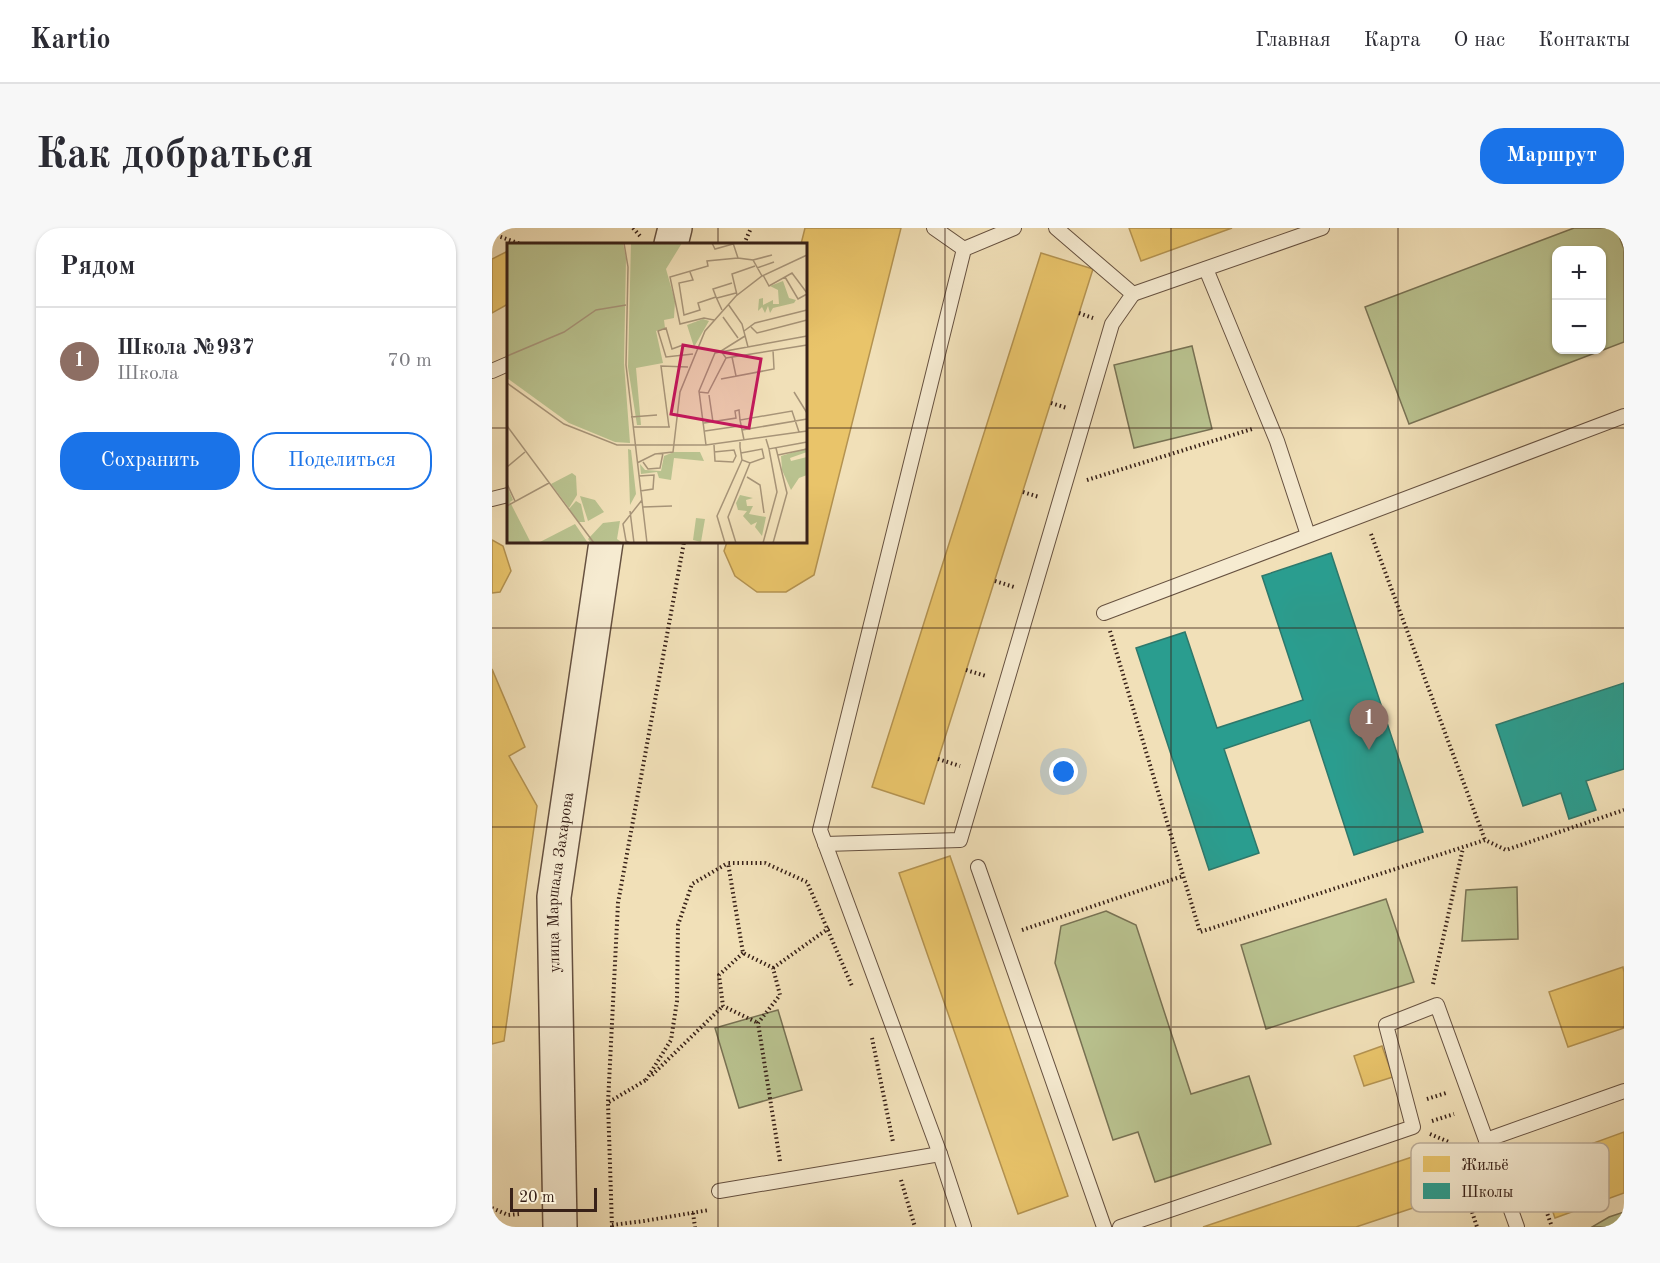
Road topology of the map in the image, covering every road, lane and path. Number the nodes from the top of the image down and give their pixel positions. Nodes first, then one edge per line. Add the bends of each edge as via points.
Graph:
1 (633, 228) edge
2 (675, 228) edge
3 (751, 228) edge
4 (934, 228) edge
5 (1014, 228) edge
6 (1056, 228) edge
7 (1322, 228) edge
8 (492, 234) edge
9 (658, 242) edge
10 (518, 243) edge
11 (744, 243) edge
12 (964, 249) junction
13 (1206, 269) junction
14 (1133, 294) junction
15 (507, 364) edge
16 (492, 370) edge
17 (1624, 416) edge
18 (1269, 423) junction
19 (1064, 486) junction
20 (507, 495) edge
21 (492, 499) edge
22 (1364, 514) junction
23 (1308, 535) junction
24 (606, 543) edge
25 (684, 543) edge
26 (1104, 613) joint
27 (1624, 810) edge
28 (1485, 840) junction
29 (825, 844) junction
30 (1463, 847) junction
31 (728, 863) junction
32 (978, 867) dead end
33 (1183, 876) junction
34 (848, 908) junction
35 (828, 930) junction
36 (1003, 937) junction
37 (742, 953) junction
38 (773, 968) junction
39 (855, 992) dead end
40 (723, 1006) junction
41 (1428, 1008) junction
42 (758, 1023) junction
43 (871, 1035) dead end
44 (646, 1080) junction
45 (1467, 1086) junction
46 (1624, 1091) edge
47 (608, 1103) junction
48 (1407, 1105) junction
49 (1474, 1107) junction
50 (1413, 1127) junction
51 (1486, 1140) junction
52 (1449, 1143) edge
53 (1487, 1143) edge
54 (940, 1154) junction
55 (897, 1161) junction
56 (783, 1180) junction
57 (719, 1191) dead end
58 (492, 1208) edge
59 (1472, 1212) edge
60 (1512, 1212) edge
61 (1547, 1212) edge
62 (693, 1213) dead end
63 (519, 1214) dead end
64 (672, 1217) dead end
65 (612, 1226) edge
66 (560, 1227) edge
67 (695, 1227) edge
68 (964, 1227) edge
69 (1104, 1227) edge
70 (1120, 1227) edge
71 (1477, 1227) edge
72 (1517, 1227) edge
73 (1552, 1227) edge

1 - 9 path
2 - 9 street
3 - 11 path
4 - 12 lane
5 - 12 lane
6 - 14 lane
7 - 13 lane
8 - 10 path
12 - 29 lane via 820,830
13 - 14 lane
13 - 18 lane
14 - 19 lane via 1112,324
15 - 16 lane
17 - 22 lane
18 - 19 path
18 - 23 lane
19 - 29 lane via 960,840
20 - 21 lane
22 - 23 lane
22 - 28 path
23 - 26 lane
24 - 66 street, улица Маршала Захарова via 554,897
25 - 47 path via 618,903
26 - 33 path
27 - 28 path via 1506,850
28 - 30 path
29 - 34 lane
30 - 33 path via 1200,932
30 - 41 path
31 - 35 path via 765,863 807,882
31 - 37 path
31 - 44 path via 692,884 678,925 677,1001 671,1040
32 - 36 lane
33 - 36 path
34 - 35 path
34 - 54 lane
35 - 38 path
35 - 39 path
36 - 69 lane
37 - 38 path
37 - 40 path via 719,975
38 - 42 path via 780,995
40 - 42 path
40 - 44 path
41 - 45 lane via 1437,1005
41 - 48 lane via 1386,1025
42 - 56 path
43 - 55 path
44 - 47 path
45 - 48 path
45 - 49 lane
46 - 51 lane
47 - 65 path
48 - 50 lane
49 - 50 path
49 - 51 lane
50 - 52 path
50 - 70 lane
51 - 53 lane
54 - 55 lane
54 - 68 lane
55 - 56 lane
56 - 57 lane
58 - 63 path via 508,1215
59 - 71 path
60 - 72 lane
61 - 73 path
62 - 67 path
64 - 65 path

